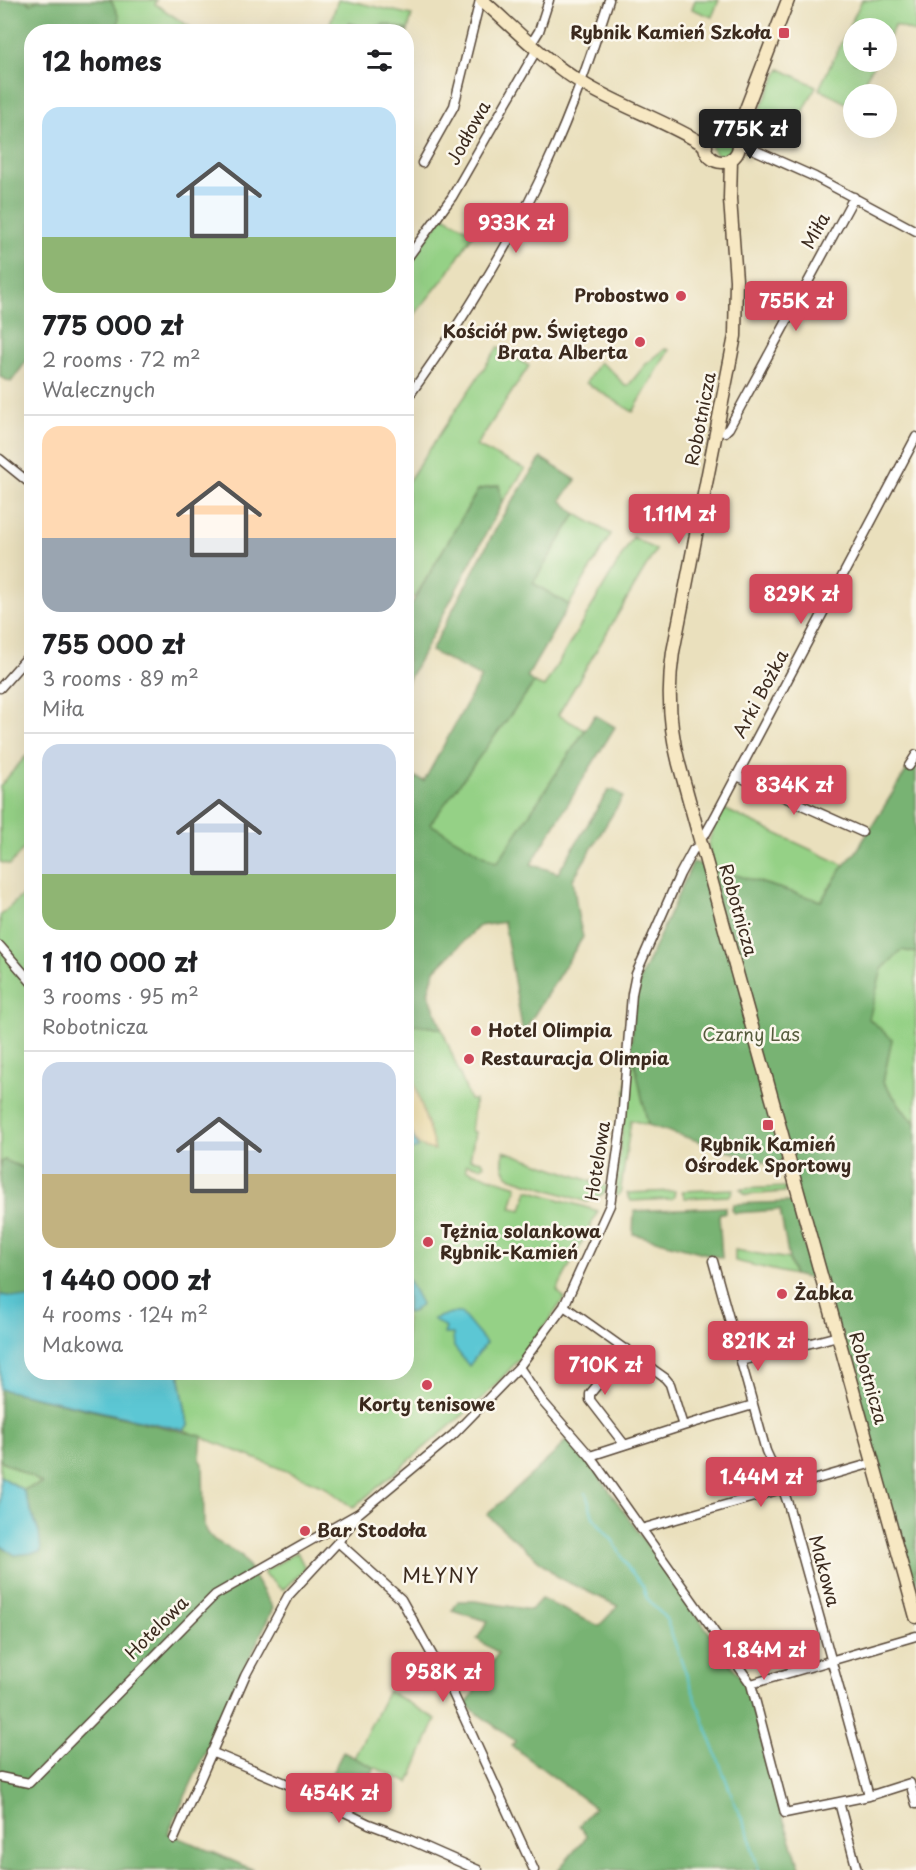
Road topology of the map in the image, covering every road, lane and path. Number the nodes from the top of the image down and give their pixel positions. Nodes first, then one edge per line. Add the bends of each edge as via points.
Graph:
1 (481, 0) edge
2 (549, 0) edge
3 (609, 0) edge
4 (788, 0) edge
5 (534, 47) junction
6 (581, 83) junction
7 (750, 97) junction
8 (725, 128) junction
9 (683, 132) junction
10 (710, 133) junction
11 (738, 139) junction
12 (706, 146) junction
13 (725, 160) junction
14 (422, 163) dead end
15 (854, 197) junction
16 (916, 231) edge
17 (414, 249) edge
18 (414, 388) edge
19 (717, 431) junction
20 (916, 437) edge
21 (0, 459) edge
22 (24, 478) edge
23 (24, 661) edge
24 (0, 688) edge
25 (916, 755) edge
26 (909, 766) dead end
27 (736, 776) junction
28 (862, 832) dead end
29 (700, 840) junction
30 (0, 946) edge
31 (24, 974) edge
32 (713, 1261) dead end
33 (564, 1306) junction
34 (838, 1336) junction
35 (627, 1349) junction
36 (741, 1361) junction
37 (519, 1367) junction
38 (753, 1405) junction
39 (683, 1426) junction
40 (624, 1444) junction
41 (590, 1456) junction
42 (873, 1462) junction
43 (783, 1488) junction
44 (359, 1513) junction
45 (642, 1529) junction
46 (338, 1542) junction
47 (916, 1617) edge
48 (916, 1636) edge
49 (831, 1661) junction
50 (751, 1684) junction
51 (211, 1752) junction
52 (0, 1777) edge
53 (913, 1783) edge
54 (869, 1796) junction
55 (839, 1802) junction
56 (916, 1804) edge
57 (174, 1839) dead end
58 (478, 1870) edge
59 (534, 1870) edge
60 (857, 1870) edge

1 - 5 street
1 - 14 street via 454,106
2 - 5 street, Jodłowa
3 - 6 street
4 - 7 street
5 - 6 street
5 - 17 street, Jodłowa via 452,197
6 - 9 street
6 - 18 street via 548,162 491,274
7 - 8 street
7 - 11 street
8 - 10 street
8 - 11 street
9 - 10 street
9 - 12 street
10 - 12 street
11 - 13 street via 737,152
11 - 15 street
12 - 13 street via 710,156
13 - 19 street, Robotnicza via 736,321
15 - 16 street
15 - 19 street, Miła via 729,428
19 - 29 street, Robotnicza via 669,684 673,740
20 - 27 street, Arki Bożka
21 - 22 street
23 - 24 street
25 - 26 street
27 - 28 street
27 - 29 street, Arki Bożka
29 - 33 street, Hotelowa via 680,874 636,974 610,1205
29 - 34 street, Robotnicza
30 - 31 street
32 - 36 street, Makowa
33 - 35 street
33 - 37 street, Hotelowa
34 - 36 street
34 - 42 street, Robotnicza
35 - 39 street via 670,1384
35 - 40 street via 590,1394 590,1400
36 - 38 street, Makowa
37 - 41 street via 543,1402
37 - 44 street, Hotelowa via 453,1435
38 - 39 street
38 - 43 street, Makowa via 766,1451
39 - 40 street
40 - 41 street
41 - 45 street
42 - 43 street
42 - 47 street, Robotnicza
43 - 45 street
43 - 49 street, Makowa
44 - 46 street, Hotelowa
44 - 52 street, Hotelowa via 214,1595 29,1783
45 - 50 street
46 - 51 street, Hotelowa via 288,1596 245,1676
46 - 59 street via 401,1599 451,1689
48 - 49 street
49 - 50 street
49 - 54 street, Makowa
50 - 55 street via 785,1814
51 - 57 street, Hotelowa
51 - 58 street
53 - 54 street
53 - 56 street
54 - 55 street
55 - 60 street

